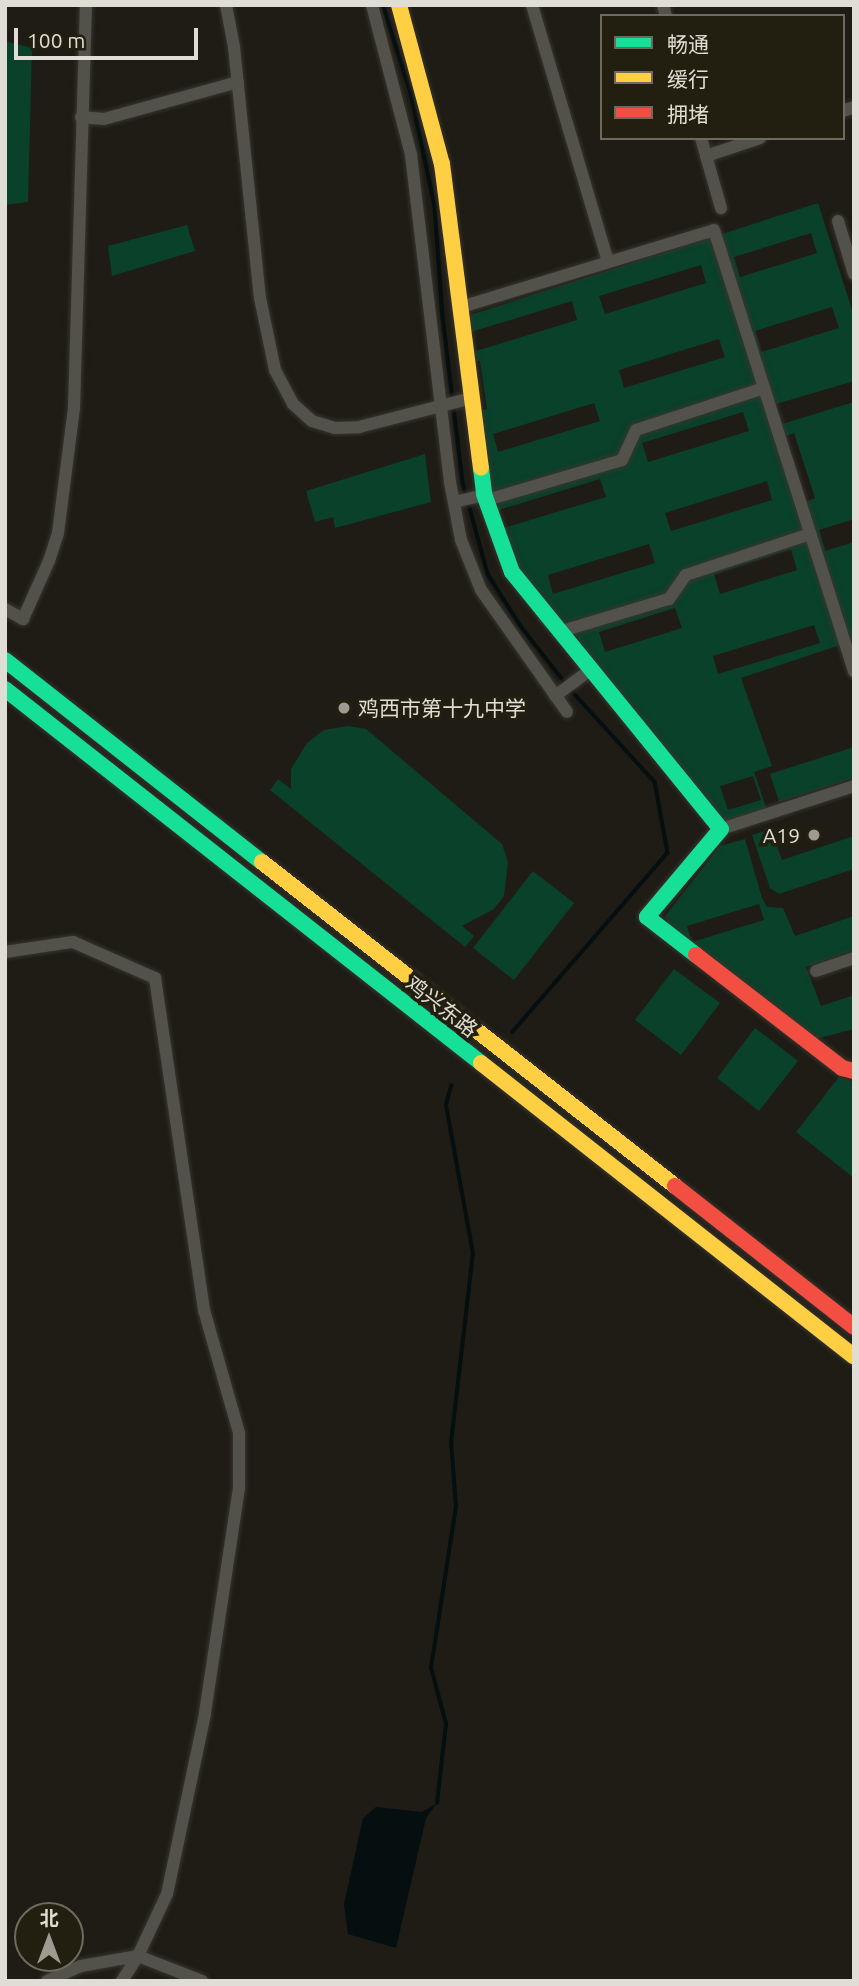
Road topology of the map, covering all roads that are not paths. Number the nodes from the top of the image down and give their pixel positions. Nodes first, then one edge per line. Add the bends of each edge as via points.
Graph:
1 (86, 5) edge
2 (226, 5) edge
3 (372, 5) edge
4 (398, 5) edge
5 (532, 5) edge
6 (238, 82) junction
7 (81, 117) junction
8 (702, 140) edge
9 (754, 140) edge
10 (706, 156) junction
11 (721, 208) dead end
12 (838, 221) dead end
13 (608, 262) junction
14 (854, 274) edge
15 (461, 307) junction
16 (764, 388) junction
17 (472, 398) junction
18 (441, 406) junction
19 (486, 498) junction
20 (454, 502) junction
21 (810, 534) junction
22 (5, 609) edge
23 (562, 632) junction
24 (5, 660) edge
25 (593, 668) junction
26 (854, 671) edge
27 (5, 690) edge
28 (555, 696) junction
29 (567, 712) dead end
30 (854, 786) edge
31 (721, 829) junction
32 (5, 952) edge
33 (854, 958) edge
34 (816, 971) dead end
35 (854, 1071) edge
36 (854, 1327) edge
37 (854, 1356) edge
38 (138, 1956) junction
39 (47, 1981) edge
40 (122, 1981) edge
41 (202, 1981) edge

1 - 7 street
2 - 6 street
3 - 18 street via 411,155
4 - 15 main road via 442,164
5 - 13 street
6 - 7 street via 104,119
6 - 18 street via 260,298 275,370 293,404 312,421 335,428 359,427
7 - 22 street via 74,408 58,533 23,619
8 - 10 street
9 - 10 street
10 - 11 street
12 - 14 street
13 - 15 street
13 - 16 street via 714,230
15 - 17 main road
16 - 19 street via 636,430 622,460
16 - 21 street
17 - 18 street
17 - 19 main road
18 - 20 street
19 - 20 street
19 - 23 main road via 512,572
20 - 28 street via 461,540 481,590
21 - 23 street via 686,575 669,599
21 - 26 street
23 - 25 main road
24 - 36 main road, 鸡兴东路
25 - 28 street
25 - 31 main road
27 - 37 main road, 鸡兴东路
28 - 29 street
30 - 31 street
31 - 35 main road via 647,917 842,1068
32 - 38 street via 73,942 155,978 204,1310 239,1433 239,1488 205,1714 167,1894
33 - 34 street
38 - 39 street via 81,1966
38 - 40 street
38 - 41 street

